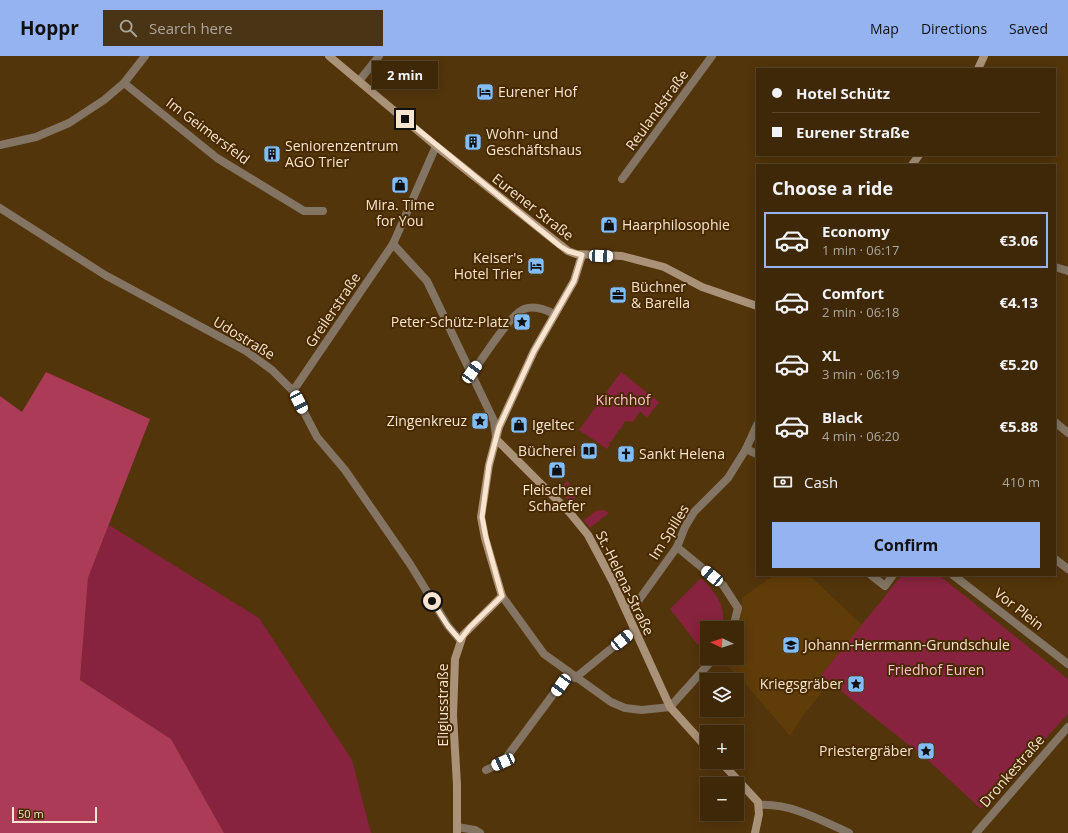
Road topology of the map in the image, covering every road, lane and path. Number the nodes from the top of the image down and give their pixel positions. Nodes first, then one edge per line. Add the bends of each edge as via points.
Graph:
1 (145, 56) edge
2 (329, 56) edge
3 (379, 56) edge
4 (712, 56) edge
5 (984, 56) edge
6 (978, 68) edge
7 (359, 81) junction
8 (124, 83) junction
9 (0, 145) edge
10 (436, 146) junction
11 (622, 179) dead end
12 (0, 208) edge
13 (323, 211) dead end
14 (394, 244) junction
15 (582, 255) junction
16 (1056, 267) edge
17 (1068, 271) edge
18 (756, 306) edge
19 (554, 314) junction
20 (472, 372) junction
21 (293, 391) junction
22 (1056, 423) edge
23 (756, 427) edge
24 (1068, 433) edge
25 (496, 439) junction
26 (746, 449) junction
27 (756, 454) edge
28 (678, 547) junction
29 (1056, 560) edge
30 (1068, 569) edge
31 (871, 576) edge
32 (892, 576) edge
33 (954, 576) edge
34 (502, 596) junction
35 (626, 610) junction
36 (735, 621) edge
37 (634, 630) junction
38 (460, 640) junction
39 (1068, 664) edge
40 (708, 665) edge
41 (572, 675) junction
42 (670, 707) junction
43 (1068, 727) edge
44 (700, 740) edge
45 (728, 769) edge
46 (486, 770) dead end
47 (759, 805) junction
48 (457, 830) edge
49 (480, 833) edge
50 (755, 833) edge
51 (849, 833) edge
52 (976, 833) edge

1 - 8 street
2 - 7 street, Eurener Straße
3 - 7 street
4 - 11 street, Reulandstraße
5 - 6 street
7 - 10 street, Eurener Straße
8 - 9 street via 69,123 36,137
8 - 13 street, Im Geimersfeld via 217,158 304,211
10 - 14 street
10 - 15 street, Eurener Straße via 560,246
12 - 21 street, Udostraße via 105,276 246,351 272,370
14 - 20 street via 427,281
14 - 21 street, Greilerstraße
15 - 18 street, Eurener Straße via 622,256 664,268 702,287
15 - 19 street via 574,281
16 - 17 street
19 - 20 street via 541,308 524,309 512,319
19 - 25 street via 534,351 499,427
20 - 25 street via 494,421
21 - 38 street, Udostraße via 317,437 345,470 410,564 448,626
22 - 24 street
23 - 26 street, Im Spilles
25 - 34 street via 485,484 482,517
25 - 35 street, St.-Helena-Straße via 583,528
26 - 27 street
26 - 28 street, Im Spilles via 728,478 694,512
28 - 35 street, Im Spilles via 636,604
28 - 36 street via 723,585 738,608
29 - 30 street
31 - 32 street via 885,586
33 - 39 street, Vor Plein
34 - 38 street, Eligiusstraße
34 - 41 street via 544,654
35 - 37 street, St.-Helena-Straße
37 - 41 street
37 - 42 street, St.-Helena-Straße
38 - 48 street, Eligiusstraße via 453,696
40 - 42 street
41 - 42 street via 611,702 625,708 642,710
41 - 46 street via 503,762
42 - 44 street, St.-Helena-Straße
43 - 52 street, Dronkestraße
45 - 47 street via 754,796
47 - 50 street
47 - 51 street via 789,808
48 - 49 street via 475,830

